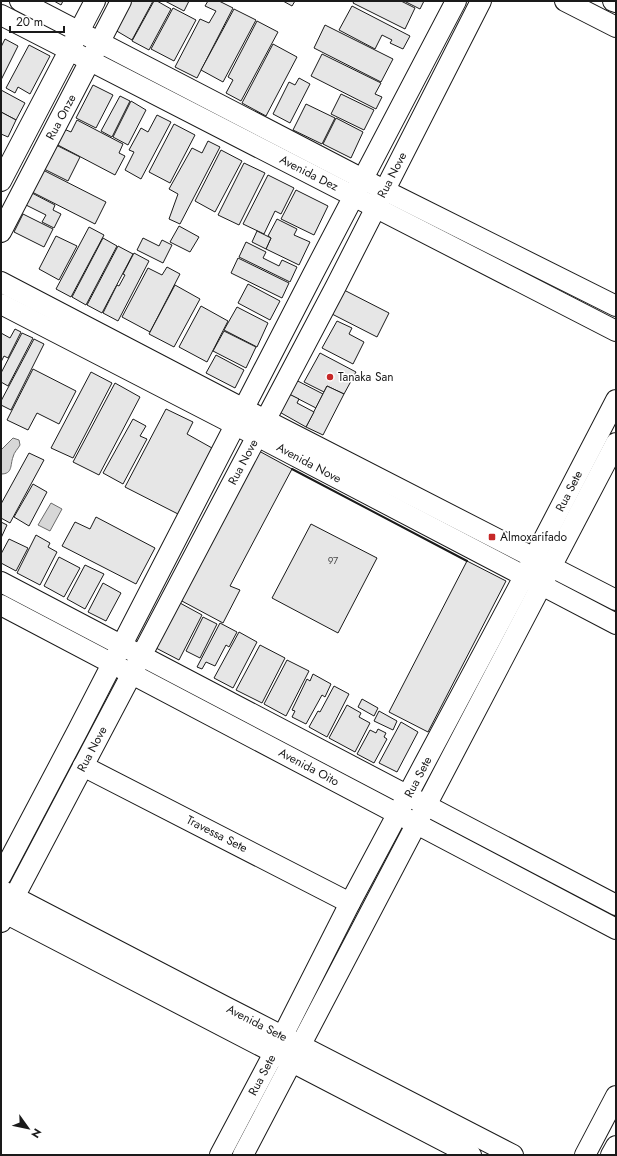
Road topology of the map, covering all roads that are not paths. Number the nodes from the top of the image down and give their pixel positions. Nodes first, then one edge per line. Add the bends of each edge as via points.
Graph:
1 (20, 1) edge
2 (95, 1) edge
3 (121, 1) edge
4 (456, 1) edge
5 (481, 1) edge
6 (565, 1) edge
7 (613, 1) edge
8 (616, 2) edge
9 (1, 15) edge
10 (616, 27) edge
11 (79, 32) junction
12 (100, 42) junction
13 (69, 51) junction
14 (90, 61) junction
15 (1, 181) edge
16 (359, 187) junction
17 (380, 199) junction
18 (1, 232) edge
19 (1, 282) edge
20 (1, 304) edge
21 (616, 306) edge
22 (616, 332) edge
23 (616, 400) edge
24 (240, 417) junction
25 (261, 428) junction
26 (616, 443) edge
27 (543, 562) junction
28 (533, 581) junction
29 (1, 582) edge
30 (616, 600) edge
31 (1, 605) edge
32 (616, 624) edge
33 (122, 645) junction
34 (141, 656) junction
35 (113, 664) junction
36 (132, 673) junction
37 (83, 766) junction
38 (407, 796) junction
39 (427, 806) junction
40 (398, 814) junction
41 (417, 824) junction
42 (1, 876) edge
43 (350, 903) junction
44 (616, 905) edge
45 (5, 907) edge
46 (616, 929) edge
47 (278, 1044) junction
48 (297, 1054) junction
49 (614, 1105) edge
50 (616, 1146) edge
51 (220, 1155) edge
52 (243, 1155) edge
53 (471, 1155) edge
54 (513, 1155) edge
55 (585, 1155) edge
56 (611, 1155) edge

1 - 11 street, Avenida Dez
2 - 11 street, Rua Onze
3 - 12 street, Rua Onze
4 - 16 street, Rua Nove
5 - 17 street, Rua Nove
6 - 10 street
7 - 8 street
9 - 13 street, Avenida Dez
11 - 12 street, Avenida Dez
11 - 13 street, Rua Onze
12 - 14 street, Rua Onze
12 - 16 street, Avenida Dez
13 - 14 street, Avenida Dez
13 - 15 street, Rua Onze
14 - 16 street, Avenida Dez
14 - 18 street, Rua Onze
16 - 17 street, Avenida Dez
16 - 24 street, Rua Nove
17 - 21 street, Avenida Dez
17 - 22 street, Avenida Dez
17 - 25 street, Rua Nove
19 - 24 street, Avenida Nove
20 - 24 street, Avenida Nove
23 - 27 street, Rua Sete
24 - 25 street, Avenida Nove
24 - 33 street, Rua Nove
25 - 27 street, Avenida Nove
25 - 28 street, Avenida Nove
25 - 34 street, Rua Nove
26 - 27 street, Rua Sete
27 - 28 street, Rua Sete
27 - 30 street, Avenida Nove
28 - 32 street, Avenida Nove
28 - 38 street, Rua Sete
28 - 39 street, Rua Sete
29 - 33 street, Avenida Oito
31 - 35 street, Avenida Oito
33 - 34 street, Avenida Oito
33 - 35 street, Rua Nove
34 - 36 street, Rua Nove
34 - 38 street, Avenida Oito
35 - 36 street, Avenida Oito
35 - 42 street, Rua Nove
36 - 37 street, Rua Nove
36 - 40 street, Avenida Oito
37 - 43 street, Travessa Sete
37 - 45 street, Rua Nove
38 - 39 street, Avenida Oito
38 - 40 street, Rua Sete
39 - 41 street, Rua Sete
39 - 44 street, Avenida Oito
40 - 41 street, Avenida Oito
40 - 43 street, Rua Sete
41 - 46 street, Avenida Oito
41 - 48 street, Rua Sete
43 - 47 street, Rua Sete
45 - 47 street, Avenida Sete
47 - 48 street, Avenida Sete
47 - 51 street, Rua Sete
48 - 52 street, Rua Sete
48 - 53 street, Avenida Sete
48 - 54 street, Avenida Sete
49 - 55 street
50 - 56 street

